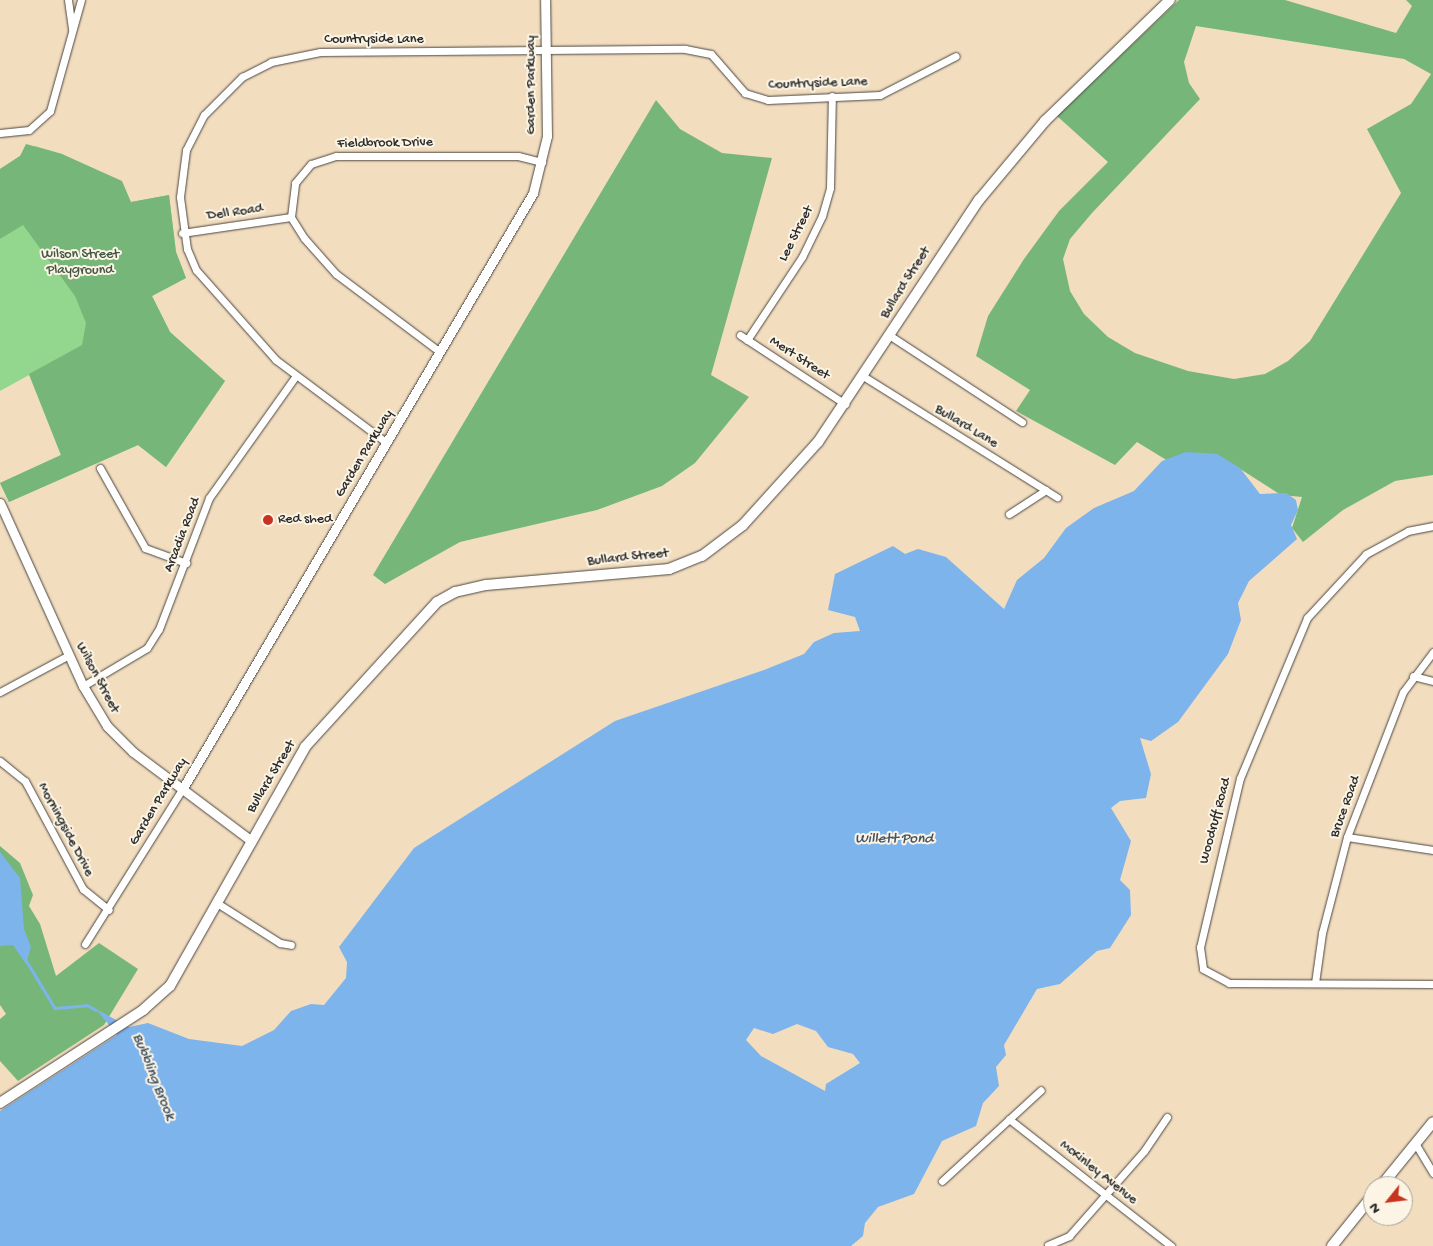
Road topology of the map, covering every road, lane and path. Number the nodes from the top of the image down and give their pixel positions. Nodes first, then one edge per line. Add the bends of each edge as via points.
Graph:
1 (68, 0) edge
2 (81, 0) edge
3 (545, 0) edge
4 (1170, 0) edge
5 (73, 32) junction
6 (546, 50) junction
7 (956, 56) dead end
8 (832, 96) junction
9 (0, 133) edge
10 (542, 162) junction
11 (291, 217) junction
12 (182, 233) junction
13 (740, 335) dead end
14 (889, 335) junction
15 (747, 340) junction
16 (440, 352) junction
17 (863, 376) junction
18 (295, 377) junction
19 (844, 404) junction
20 (1022, 422) dead end
21 (387, 443) junction
22 (100, 468) dead end
23 (1046, 490) junction
24 (1057, 497) dead end
25 (0, 503) edge
26 (1008, 514) dead end
27 (1433, 526) edge
28 (186, 563) junction
29 (1433, 652) edge
30 (70, 655) junction
31 (1413, 676) junction
32 (1433, 681) edge
33 (84, 686) junction
34 (0, 692) edge
35 (0, 761) edge
36 (183, 788) junction
37 (1347, 837) junction
38 (250, 840) junction
39 (1433, 850) edge
40 (217, 903) junction
41 (109, 910) junction
42 (85, 944) dead end
43 (291, 945) dead end
44 (1315, 983) junction
45 (1433, 984) edge
46 (1040, 1090) dead end
47 (0, 1103) edge
48 (1168, 1117) dead end
49 (1009, 1118) junction
50 (1433, 1122) edge
51 (1415, 1143) junction
52 (1433, 1173) edge
53 (1389, 1176) edge
54 (942, 1181) dead end
55 (1104, 1195) junction
56 (1363, 1208) edge
57 (1048, 1245) edge
58 (1171, 1246) edge
59 (1332, 1246) edge

1 - 5 street
2 - 5 street
3 - 6 street, Garden Parkway
4 - 14 main road, Bullard Street via 1045,121 979,200
5 - 9 street via 44,120 29,130
6 - 8 street, Countryside Lane via 698,50 720,61 739,87 755,97
6 - 10 street, Garden Parkway via 547,129
6 - 12 street, Countryside Lane via 320,52 255,69 225,91 194,130 181,172
7 - 8 street, Countryside Lane via 894,91
8 - 15 street, Lee Street via 830,188 822,216 802,257
10 - 11 street, Fieldbrook Drive via 518,156 336,156 301,172 290,195
10 - 16 street, Garden Parkway via 526,208
11 - 12 street, Dell Road
11 - 16 street via 336,274
12 - 18 street, Countryside Lane via 196,270
13 - 15 street, Mert Street
14 - 17 main road, Bullard Street
14 - 20 street
15 - 19 street, Mert Street
16 - 21 street, Garden Parkway
17 - 19 main road, Bullard Street
17 - 23 street, Bullard Lane
18 - 21 street, Countryside Lane
18 - 28 street, Arcadia Road via 209,498
19 - 38 main road, Bullard Street via 771,496 730,537 702,556 669,569 486,585 455,592 437,602 305,747
21 - 36 street, Garden Parkway
22 - 28 street via 145,548
23 - 24 street, Bullard Lane
23 - 26 street
25 - 30 street, Wilson Street
27 - 44 street, Woodruff Road via 1408,531 1366,554 1307,618 1240,778 1222,841 1200,947 1203,968 1229,983
28 - 33 street, Arcadia Road via 159,629 147,648
29 - 31 street, Bruce Road
30 - 33 street, Wilson Street
30 - 34 street
31 - 32 street
31 - 37 street, Bruce Road
33 - 36 street, Wilson Street via 123,744
35 - 41 street, Morningside Drive via 25,781 83,889
36 - 38 street, Wilson Street
36 - 41 street, Garden Parkway
37 - 39 street
37 - 44 street, Bruce Road via 1322,933
38 - 40 main road, Bullard Street
40 - 43 street via 280,942
40 - 47 main road, Bullard Street via 177,977 158,998
41 - 42 street, Garden Parkway
44 - 45 street, Woodruff Road
46 - 49 street
48 - 55 street
49 - 54 street
49 - 55 street, McKinley Avenue
50 - 51 main road
51 - 52 street
51 - 53 main road
55 - 57 street via 1069,1236
55 - 58 street, McKinley Avenue
56 - 59 main road

